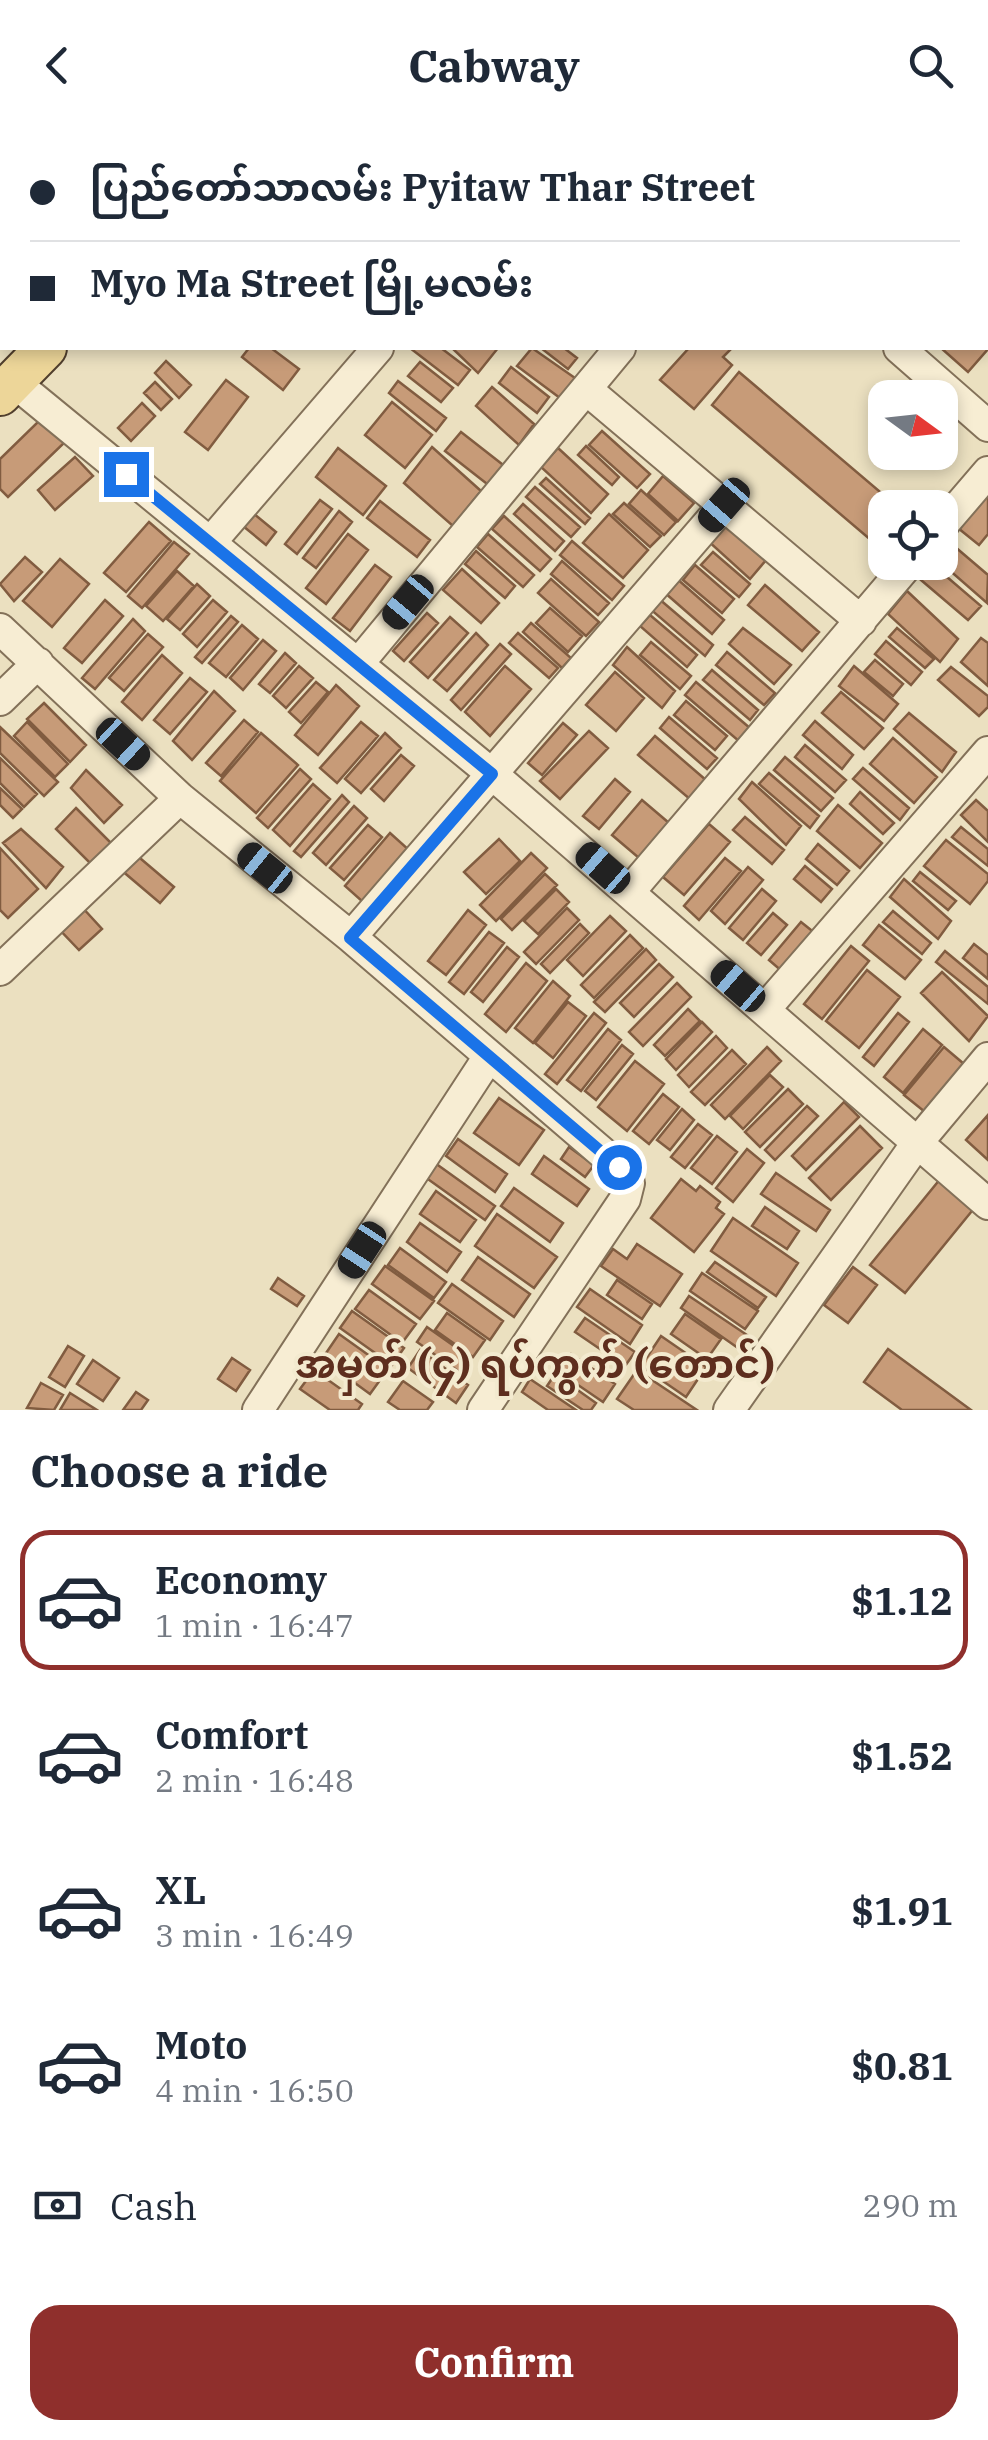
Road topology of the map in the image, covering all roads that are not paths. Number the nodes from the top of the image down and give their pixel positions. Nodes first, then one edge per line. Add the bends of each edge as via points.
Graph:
1 (44, 350) edge
2 (376, 350) edge
3 (618, 350) edge
4 (901, 350) edge
5 (7, 388) edge
6 (586, 389) junction
7 (988, 426) edge
8 (988, 472) edge
9 (724, 505) junction
10 (958, 507) edge
11 (210, 543) junction
12 (895, 580) edge
13 (861, 620) junction
14 (0, 629) edge
15 (38, 663) junction
16 (358, 664) junction
17 (0, 700) edge
18 (988, 752) edge
19 (492, 774) junction
20 (180, 798) junction
21 (630, 891) junction
22 (350, 938) junction
23 (0, 970) edge
24 (764, 1009) junction
25 (488, 1058) junction
26 (988, 1058) edge
27 (918, 1143) junction
28 (988, 1204) edge
29 (258, 1410) edge
30 (483, 1410) edge
31 (728, 1410) edge

1 - 5 main road
2 - 11 street
3 - 6 street
4 - 7 street
5 - 11 street
6 - 9 street
6 - 16 street
8 - 10 street
9 - 13 street
9 - 19 street
11 - 16 street
12 - 13 street
13 - 21 street
14 - 15 street
15 - 17 street
15 - 20 street
16 - 19 street
18 - 24 street
19 - 21 street
19 - 22 street
20 - 22 street
20 - 23 street
21 - 24 street
22 - 25 street
24 - 27 street
25 - 29 street
25 - 30 street via 619,1167 629,1183 625,1199
26 - 27 street
27 - 28 street
27 - 31 street

